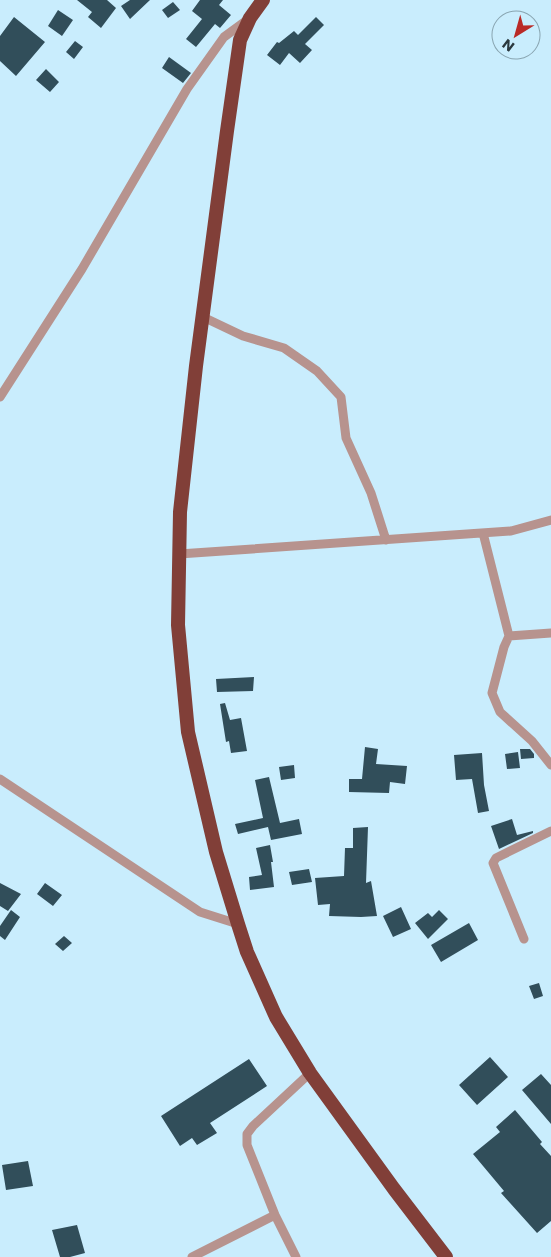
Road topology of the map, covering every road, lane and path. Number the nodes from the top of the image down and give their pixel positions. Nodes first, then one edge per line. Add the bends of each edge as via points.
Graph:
1 (263, 0) edge
2 (250, 18) junction
3 (203, 317) junction
4 (0, 397) edge
5 (551, 520) edge
6 (483, 533) junction
7 (386, 540) junction
8 (179, 554) junction
9 (551, 633) edge
10 (509, 636) junction
11 (551, 765) edge
12 (0, 779) edge
13 (551, 831) edge
14 (238, 924) junction
15 (524, 940) dead end
16 (310, 1073) junction
17 (275, 1215) junction
18 (192, 1257) edge
19 (296, 1257) edge
20 (446, 1257) edge

1 - 2 highway
2 - 3 highway via 240,40
2 - 4 street via 224,37 187,89 82,269
3 - 7 street via 243,336 284,348 317,371 341,397 346,438 371,493
3 - 8 highway via 180,512
5 - 6 street via 511,531
6 - 7 street
6 - 10 street
7 - 8 street
8 - 14 highway via 178,624 188,732 216,852
9 - 10 street
10 - 11 street via 492,693 500,712 532,741
12 - 14 street via 200,912
13 - 15 street via 496,858 493,864
14 - 16 highway via 276,1017
16 - 17 street via 247,1134 247,1145
16 - 20 highway
17 - 18 street
17 - 19 street

